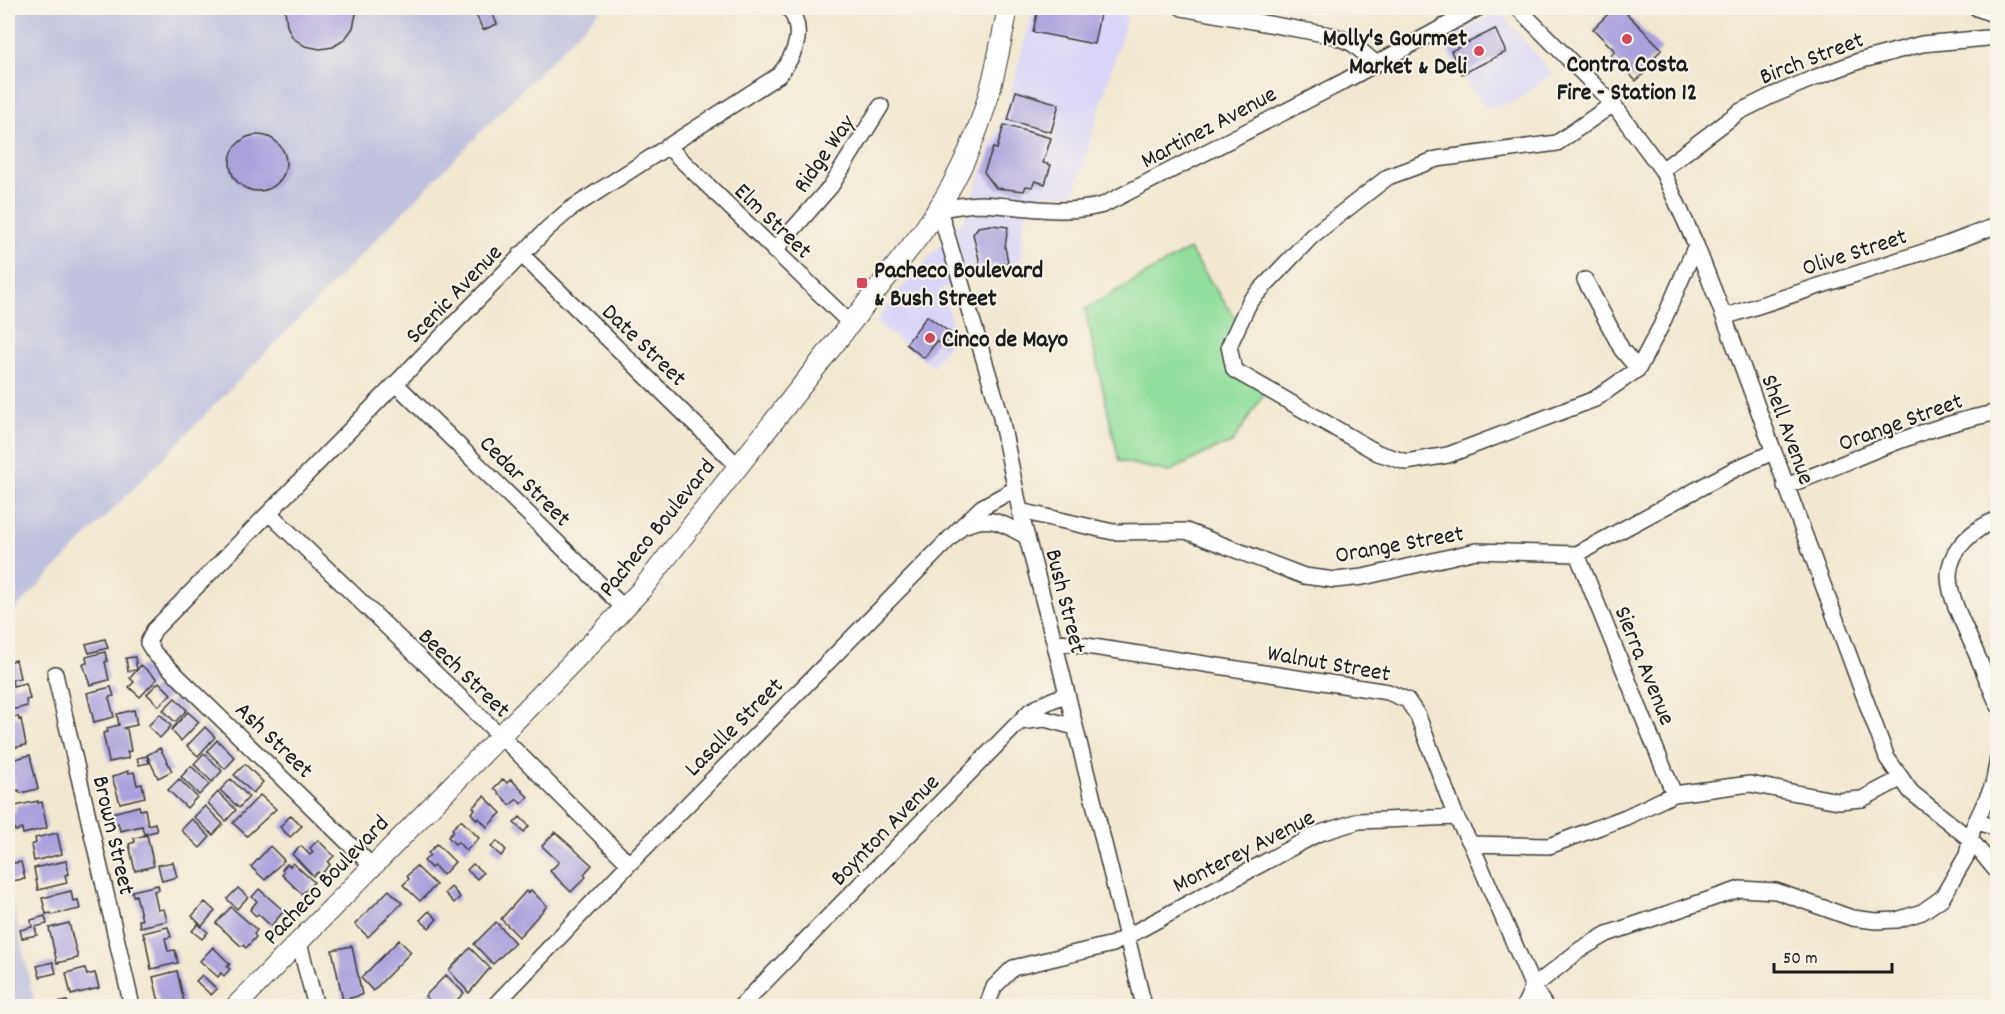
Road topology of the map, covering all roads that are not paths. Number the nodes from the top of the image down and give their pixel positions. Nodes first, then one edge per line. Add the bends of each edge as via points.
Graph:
1 (789, 8) edge
2 (1008, 8) edge
3 (1182, 8) edge
4 (1478, 8) edge
5 (1518, 8) edge
6 (1977, 8) edge
7 (1998, 16) edge
8 (1998, 37) edge
9 (1375, 63) junction
10 (1613, 104) junction
11 (881, 106) dead end
12 (667, 146) junction
13 (1662, 170) junction
14 (939, 209) junction
15 (1998, 225) edge
16 (1696, 245) junction
17 (774, 251) junction
18 (521, 254) junction
19 (1585, 280) dead end
20 (1724, 317) junction
21 (850, 324) junction
22 (1638, 369) junction
23 (396, 384) junction
24 (1998, 412) edge
25 (1773, 452) junction
26 (738, 466) junction
27 (1785, 486) junction
28 (1015, 489) junction
29 (1020, 511) junction
30 (269, 513) junction
31 (1998, 519) edge
32 (961, 527) junction
33 (1027, 537) junction
34 (1577, 554) junction
35 (624, 608) junction
36 (1054, 641) junction
37 (148, 643) joint
38 (55, 674) dead end
39 (1066, 695) junction
40 (1998, 705) edge
41 (1020, 722) junction
42 (1074, 727) junction
43 (500, 736) junction
44 (1998, 759) edge
45 (1899, 779) junction
46 (1674, 794) junction
47 (1456, 818) junction
48 (1976, 821) junction
49 (1998, 829) edge
50 (1971, 840) junction
51 (1471, 844) junction
52 (629, 864) junction
53 (373, 867) junction
54 (1998, 873) edge
55 (1128, 936) junction
56 (299, 943) junction
57 (1533, 987) junction
58 (499, 1004) edge
59 (132, 1006) edge
60 (236, 1006) edge
61 (316, 1006) edge
62 (741, 1006) edge
63 (987, 1006) edge
64 (1144, 1006) edge
65 (1524, 1006) edge
66 (1545, 1006) edge

1 - 12 street, Scenic Avenue via 798,30 797,46 779,75
2 - 14 main road, Pacheco Boulevard via 989,94
3 - 9 street via 1335,36 1353,44
4 - 9 street, Martinez Avenue
5 - 10 street, Shell Avenue
6 - 7 street
8 - 13 street, Birch Street via 1911,47 1814,78 1739,112
9 - 14 street, Martinez Avenue via 1103,205 1068,211 980,204
10 - 13 street, Shell Avenue
10 - 22 street via 1557,143 1437,159 1388,177 1312,236 1250,301 1230,346 1234,370 1378,453 1406,462 1448,455 1595,399
11 - 17 street, Ridge Way via 831,186
12 - 17 street, Elm Street
12 - 18 street, Scenic Avenue via 569,210
13 - 16 street, Shell Avenue
14 - 21 main road, Pacheco Boulevard
14 - 28 street, Bush Street via 1000,413
15 - 20 street, Olive Street
16 - 20 street, Shell Avenue
16 - 22 street
17 - 21 street, Elm Street
18 - 23 street, Scenic Avenue
18 - 26 street, Date Street
19 - 22 street via 1622,350
20 - 25 street, Shell Avenue
21 - 26 main road, Pacheco Boulevard
23 - 30 street, Scenic Avenue
23 - 35 street, Cedar Street
24 - 27 street, Orange Street via 1899,441
25 - 27 street, Shell Avenue
25 - 34 street, Orange Street
26 - 35 main road, Pacheco Boulevard
27 - 45 street, Shell Avenue via 1887,758
28 - 29 street, Bush Street
28 - 32 street, Lasalle Street via 982,507
29 - 33 street, Bush Street
29 - 34 street, Orange Street via 1113,532 1186,531 1304,576 1335,580 1476,551
30 - 37 street, Scenic Avenue via 154,630
30 - 43 street, Beech Street
31 - 40 street via 1981,526 1964,542 1949,577 1954,599
32 - 33 street via 984,519
32 - 52 street, Lasalle Street
33 - 36 street, Bush Street
34 - 46 street, Sierra Avenue
35 - 43 main road, Pacheco Boulevard
36 - 39 street, Bush Street
36 - 47 street, Walnut Street via 1388,692 1407,700 1418,716
37 - 53 street, Ash Street
38 - 59 street, Brown Street
39 - 41 street, Boynton Avenue via 1030,711
39 - 42 street, Bush Street
41 - 42 street via 1045,719
41 - 62 street, Boynton Avenue
42 - 55 street, Bush Street
43 - 52 street, Beech Street
43 - 53 main road, Pacheco Boulevard
44 - 48 street via 1993,785
45 - 46 street via 1854,800 1838,801 1750,784
45 - 50 street, Shell Avenue
46 - 51 street via 1626,818 1549,846
47 - 51 street, Walnut Street
47 - 55 street, Monterey Avenue via 1359,821 1317,834
48 - 49 street
48 - 50 street
50 - 54 street, Shell Avenue
50 - 57 street via 1967,855 1942,898 1922,912 1897,920 1852,918 1776,891 1740,889 1607,934
51 - 57 street, Walnut Street
52 - 58 street, Lasalle Street
53 - 56 main road, Pacheco Boulevard
55 - 63 street, Monterey Avenue via 1113,944 1013,968 994,987
55 - 64 street, Bush Street
56 - 60 main road, Pacheco Boulevard
56 - 61 street
57 - 65 street
57 - 66 street, Walnut Street

